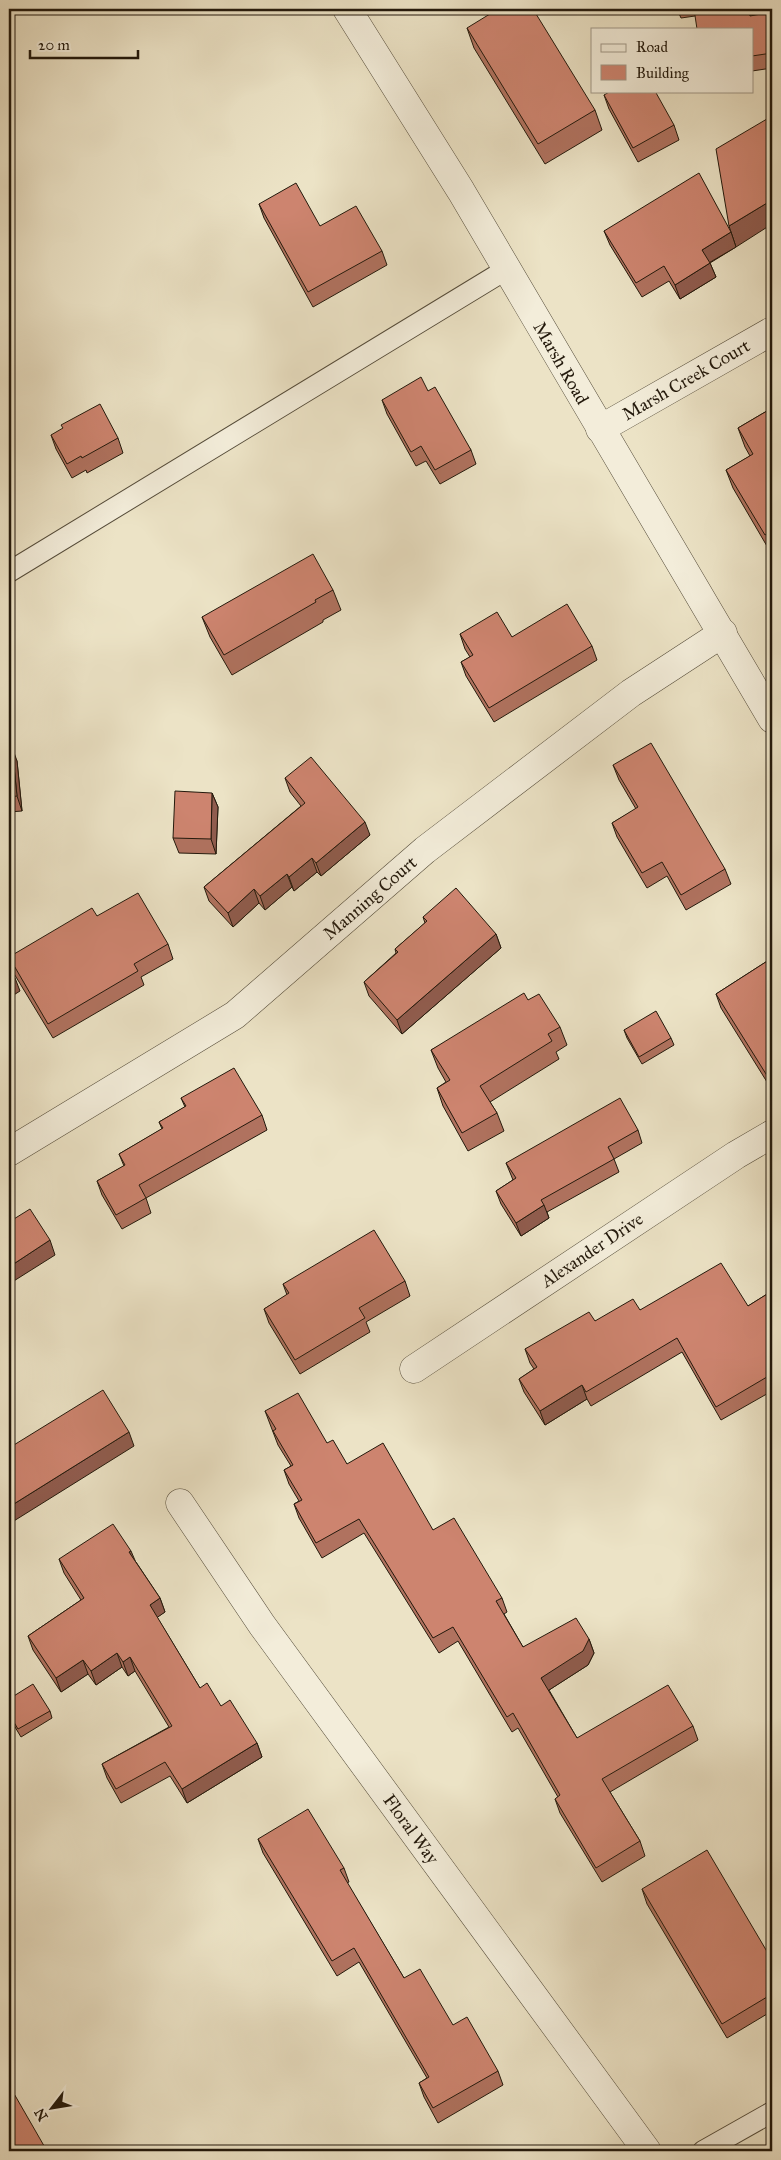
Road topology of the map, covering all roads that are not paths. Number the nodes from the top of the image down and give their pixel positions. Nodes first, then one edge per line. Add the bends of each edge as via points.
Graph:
1 (347, 9) edge
2 (507, 270) junction
3 (772, 331) edge
4 (600, 429) junction
5 (9, 572) edge
6 (723, 633) junction
7 (772, 719) edge
8 (772, 1134) edge
9 (9, 1152) edge
10 (414, 1369) dead end
11 (180, 1502) dead end
12 (772, 2112) edge
13 (647, 2151) edge
14 (703, 2151) edge

1 - 2 street, Marsh Road
2 - 4 street, Marsh Road
2 - 5 lane
3 - 4 street, Marsh Creek Court
4 - 6 street, Marsh Road
6 - 7 street, Marsh Road
6 - 9 street, Manning Court via 632,693 426,850 235,1015
8 - 10 street, Alexander Drive
11 - 13 street, Floral Way via 262,1626
12 - 14 lane

